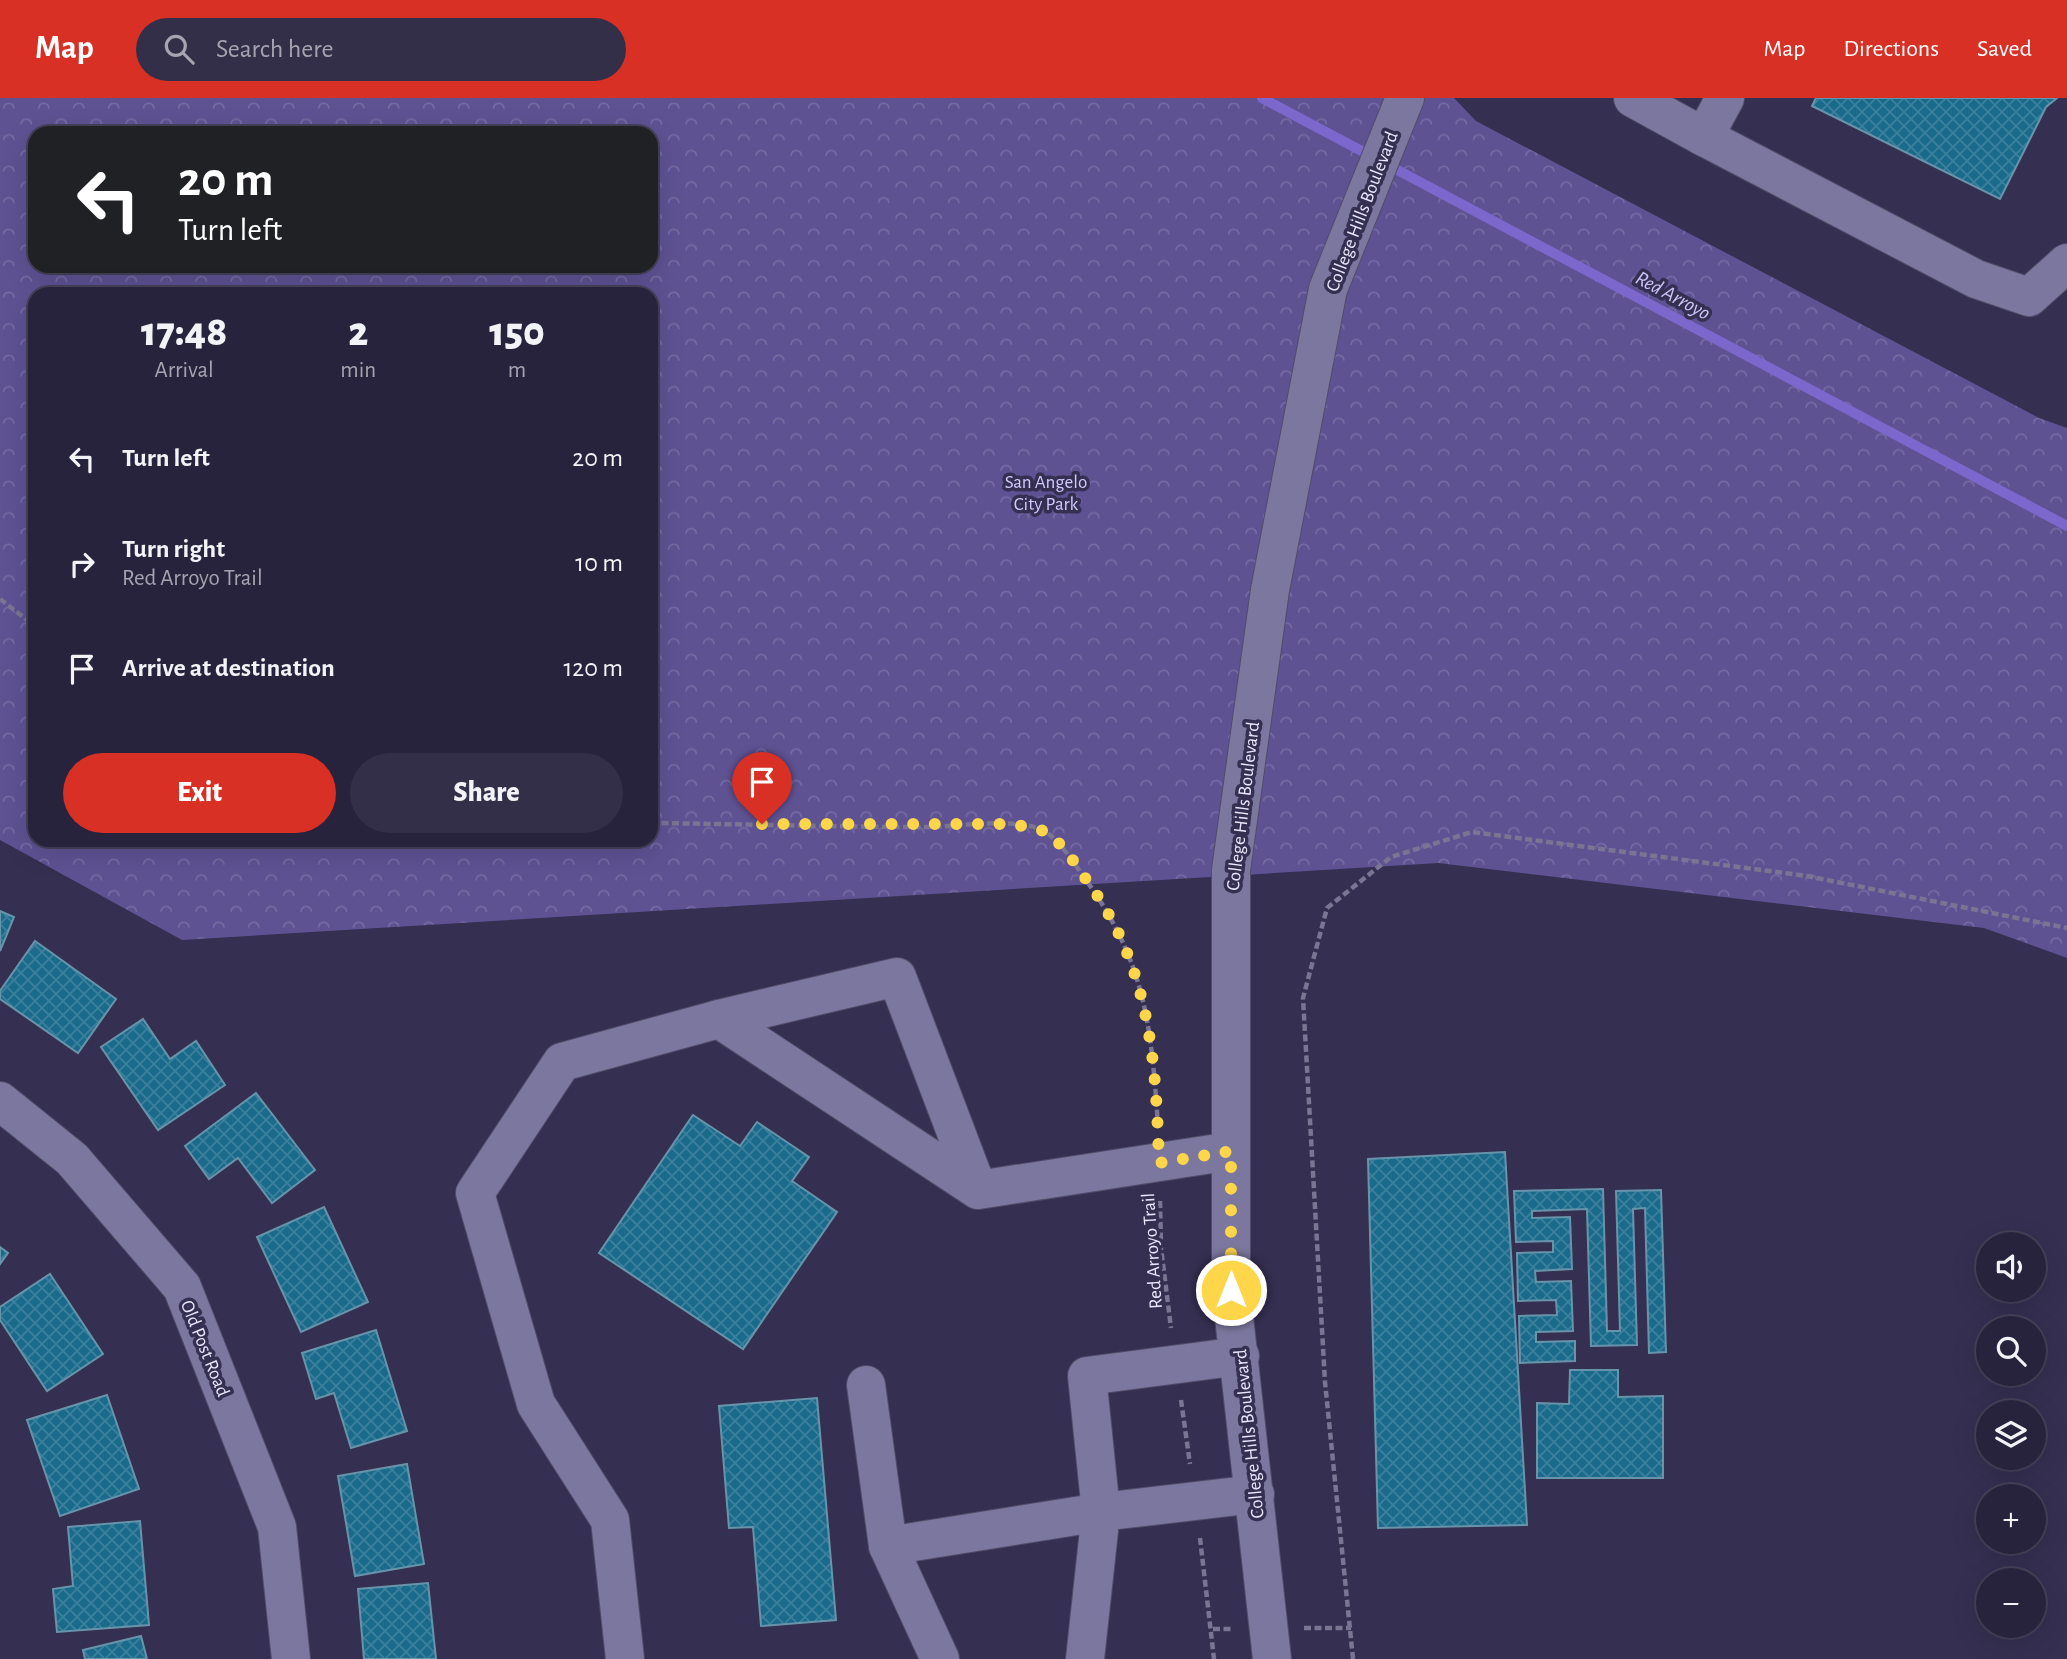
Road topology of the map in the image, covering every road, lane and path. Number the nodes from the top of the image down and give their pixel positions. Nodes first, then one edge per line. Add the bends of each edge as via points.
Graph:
1 (1405, 98) edge
2 (1633, 98) edge
3 (1726, 98) edge
4 (1704, 137) junction
5 (2067, 263) edge
6 (0, 599) edge
7 (28, 621) edge
8 (658, 822) edge
9 (2067, 928) edge
10 (719, 1019) junction
11 (0, 1101) edge
12 (1231, 1151) junction
13 (1159, 1163) junction
14 (978, 1190) junction
15 (1240, 1356) junction
16 (1176, 1365) junction
17 (866, 1385) dead end
18 (1255, 1494) junction
19 (1195, 1500) junction
20 (1101, 1512) junction
21 (888, 1546) junction
22 (291, 1659) edge
23 (625, 1659) edge
24 (940, 1659) edge
25 (1085, 1659) edge
26 (1214, 1659) edge
27 (1272, 1659) edge
28 (1353, 1659) edge

1 - 12 street, College Hills Boulevard via 1328,289 1270,590 1231,870
2 - 4 street
3 - 4 street
4 - 5 street via 1976,279 2029,297
6 - 7 path
8 - 13 path, Red Arroyo Trail via 1010,824 1042,830 1067,853 1100,899 1124,940 1141,986 1152,1046
9 - 28 path via 1807,876 1472,832 1391,857 1327,908 1303,998 1325,1382
10 - 14 street
10 - 14 street via 897,977
10 - 23 street via 562,1062 475,1194 536,1404 610,1520
11 - 22 street, Old Post Road via 72,1159 182,1287 277,1527
12 - 13 street
12 - 15 street, College Hills Boulevard via 1231,1290
13 - 14 street
13 - 16 path, Red Arroyo Trail via 1161,1248
15 - 16 street
15 - 18 street, College Hills Boulevard
16 - 19 path, Red Arroyo Trail
16 - 20 street via 1087,1376
17 - 21 street
18 - 19 street
18 - 27 street, College Hills Boulevard
19 - 20 street
19 - 26 path, Red Arroyo Trail
20 - 21 street
20 - 25 street
21 - 24 street

